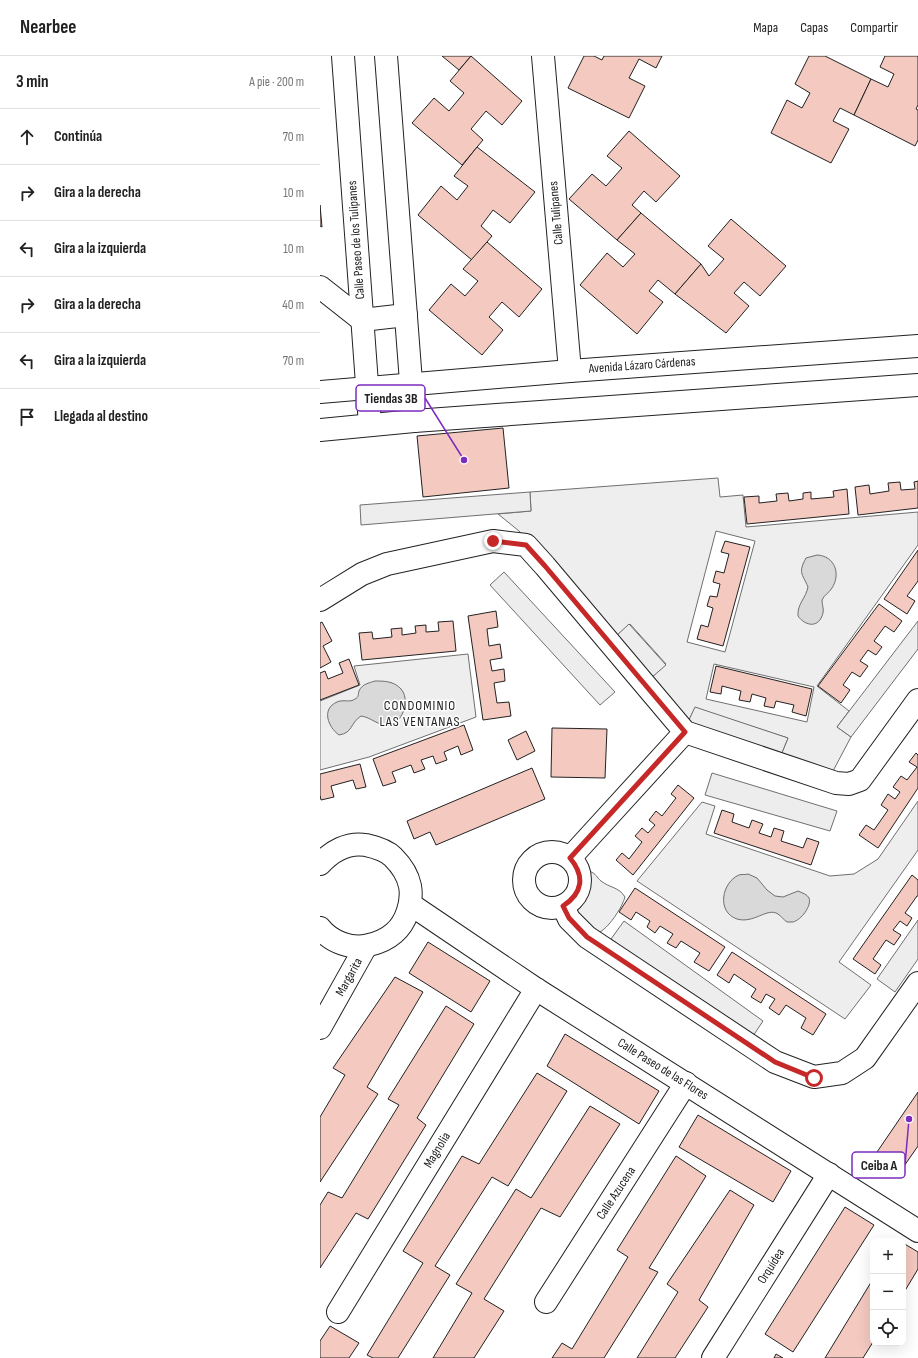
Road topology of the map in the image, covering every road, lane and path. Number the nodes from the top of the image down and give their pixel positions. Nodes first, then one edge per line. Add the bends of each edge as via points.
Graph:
1 (343, 56) edge
2 (386, 56) edge
3 (543, 56) edge
4 (320, 287) edge
5 (406, 315) junction
6 (362, 320) junction
7 (918, 346) edge
8 (570, 371) junction
9 (411, 383) junction
10 (918, 385) edge
11 (367, 388) junction
12 (320, 392) edge
13 (414, 421) junction
14 (370, 425) junction
15 (320, 430) edge
16 (320, 600) edge
17 (918, 700) edge
18 (685, 732) junction
19 (570, 858) junction
20 (320, 864) edge
21 (410, 904) junction
22 (563, 906) junction
23 (320, 928) edge
24 (366, 946) junction
25 (918, 984) edge
26 (536, 989) junction
27 (320, 1028) edge
28 (686, 1083) junction
29 (829, 1174) junction
30 (918, 1230) edge
31 (546, 1302) dead end
32 (338, 1312) dead end
33 (713, 1358) edge

1 - 6 street, Calle Paseo de los Tulipanes
2 - 5 street
3 - 8 street, Calle Tulipanes
4 - 6 street
5 - 6 street
5 - 9 street
6 - 11 street, Calle Paseo de los Tulipanes
7 - 8 street, Avenida Lázaro Cárdenas
8 - 9 street, Avenida Lázaro Cárdenas
9 - 11 street, Avenida Lázaro Cárdenas
9 - 13 street
10 - 13 street
11 - 12 street, Avenida Lázaro Cárdenas
11 - 14 street, Calle Paseo de los Tulipanes
13 - 14 street
14 - 15 street
16 - 18 street via 362,574 388,564 493,541 526,545
17 - 18 street via 860,780 849,784 836,783
18 - 19 street
19 - 22 street via 580,874 580,884 577,894
19 - 22 street via 553,851 544,853 529,864 524,876 525,890 536,904 545,908
20 - 21 street, Margarita via 342,847 360,844 377,848 392,856 403,870 410,886
21 - 24 street, Margarita via 405,919 395,933 381,942
21 - 26 street, Calle Paseo de las Flores
22 - 25 street via 569,918 587,937 775,1062 814,1078 842,1073 865,1058
23 - 24 street, Margarita via 334,940 349,946
24 - 27 street, Margarita
26 - 28 street, Calle Paseo de las Flores
26 - 32 street, Magnolia
28 - 29 street, Calle Paseo de las Flores
28 - 31 street, Calle Azucena
29 - 30 street, Calle Paseo de las Flores
29 - 33 street, Orquídea

